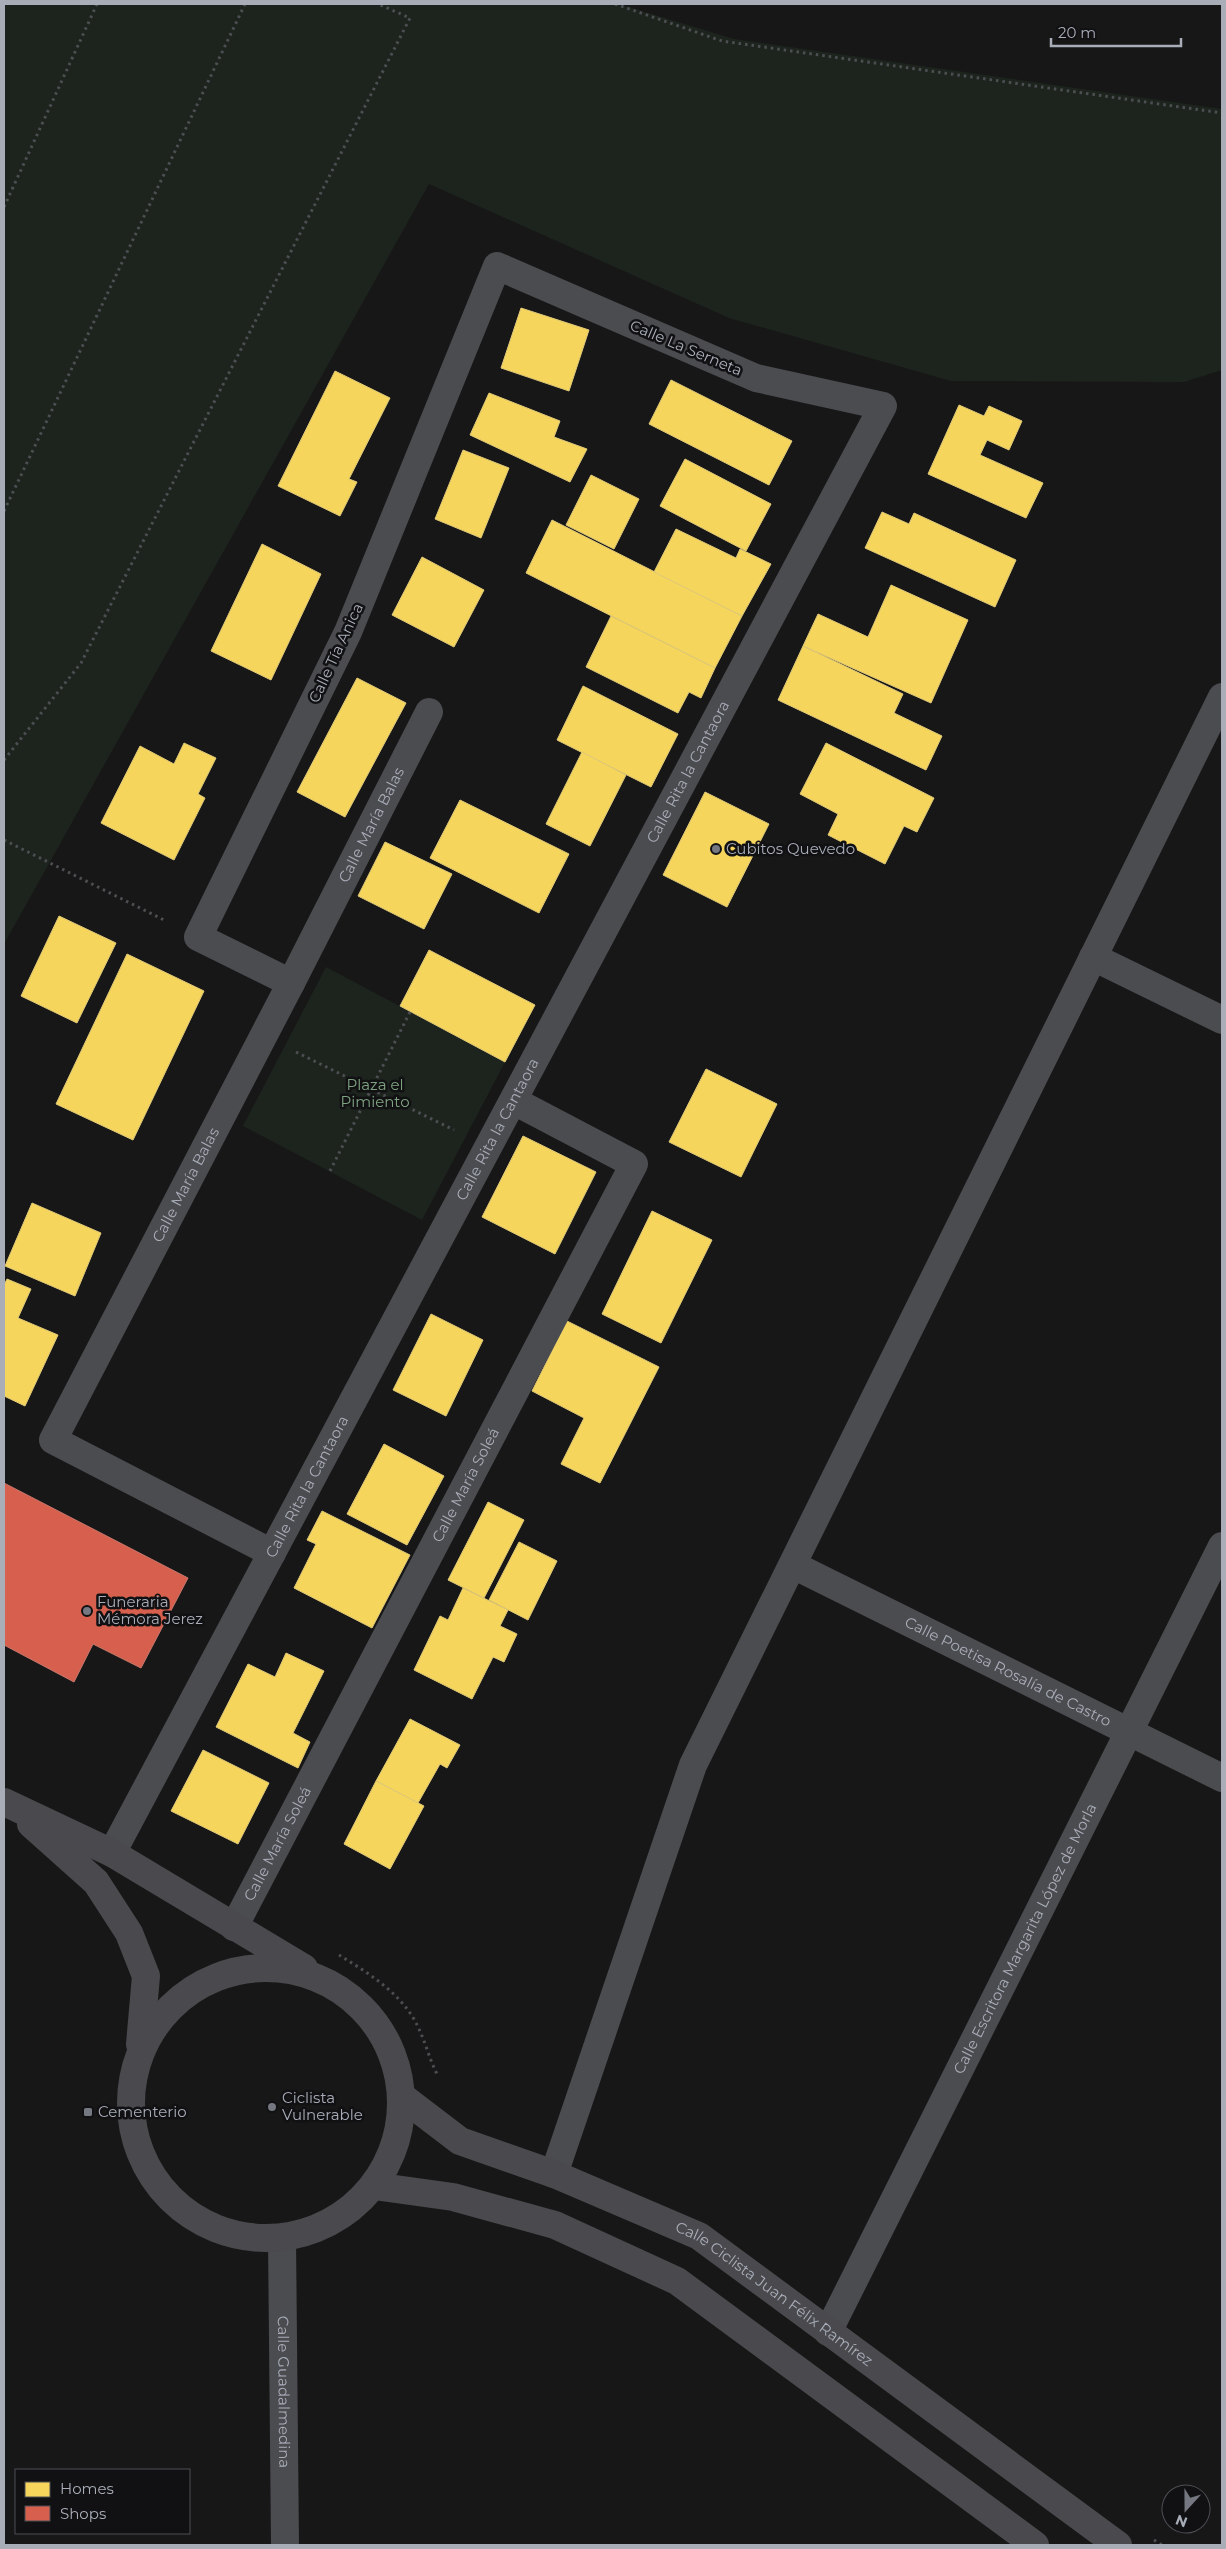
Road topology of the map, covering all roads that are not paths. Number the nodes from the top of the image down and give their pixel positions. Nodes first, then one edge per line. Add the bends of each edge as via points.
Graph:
1 (497, 266) joint
2 (883, 406) joint
3 (1222, 697) edge
4 (429, 712) dead end
5 (1093, 957) junction
6 (291, 983) junction
7 (1222, 1020) edge
8 (514, 1101) junction
9 (1222, 1546) edge
10 (272, 1553) junction
11 (793, 1565) junction
12 (1129, 1732) junction
13 (1222, 1778) edge
14 (5, 1803) edge
15 (112, 1853) junction
16 (234, 1927) junction
17 (323, 1979) junction
18 (140, 2051) junction
19 (402, 2096) junction
20 (554, 2174) junction
21 (374, 2186) junction
22 (282, 2238) junction
23 (828, 2332) junction
24 (285, 2545) edge
25 (1036, 2545) edge
26 (1118, 2545) edge

1 - 2 street, Calle La Serneta via 756,378
1 - 6 street, Calle Tía Anica via 348,632 198,937
2 - 8 street, Calle Rita la Cantaora
3 - 5 street
4 - 6 street, Calle María Balas
5 - 7 street
5 - 11 street
6 - 10 street, Calle María Balas via 54,1440
8 - 10 street, Calle Rita la Cantaora
8 - 16 street, Calle María Soleá via 634,1164
9 - 12 street, Calle Escritora Margarita López de Morla
10 - 15 street, Calle Rita la Cantaora
11 - 12 street, Calle Poetisa Rosalía de Castro
11 - 20 street via 693,1765
12 - 13 street, Calle Poetisa Rosalía de Castro
12 - 23 street, Calle Escritora Margarita López de Morla
14 - 15 street
14 - 18 street via 96,1882 129,1933 146,1976
15 - 16 street
16 - 17 street
17 - 18 street via 281,1968 246,1969 210,1979 181,1996 158,2019
17 - 19 street via 366,2013 381,2030 399,2076
18 - 22 street via 132,2078 131,2126 138,2150 155,2182 177,2206 223,2232 252,2238
19 - 20 street, Calle Ciclista Juan Félix Ramírez via 460,2141
19 - 21 street via 395,2146
20 - 23 street, Calle Ciclista Juan Félix Ramírez via 699,2236
21 - 22 street via 337,2219
21 - 25 street via 453,2197 555,2225 677,2282
22 - 24 street, Calle Guadalmedina
23 - 26 street, Calle Ciclista Juan Félix Ramírez

